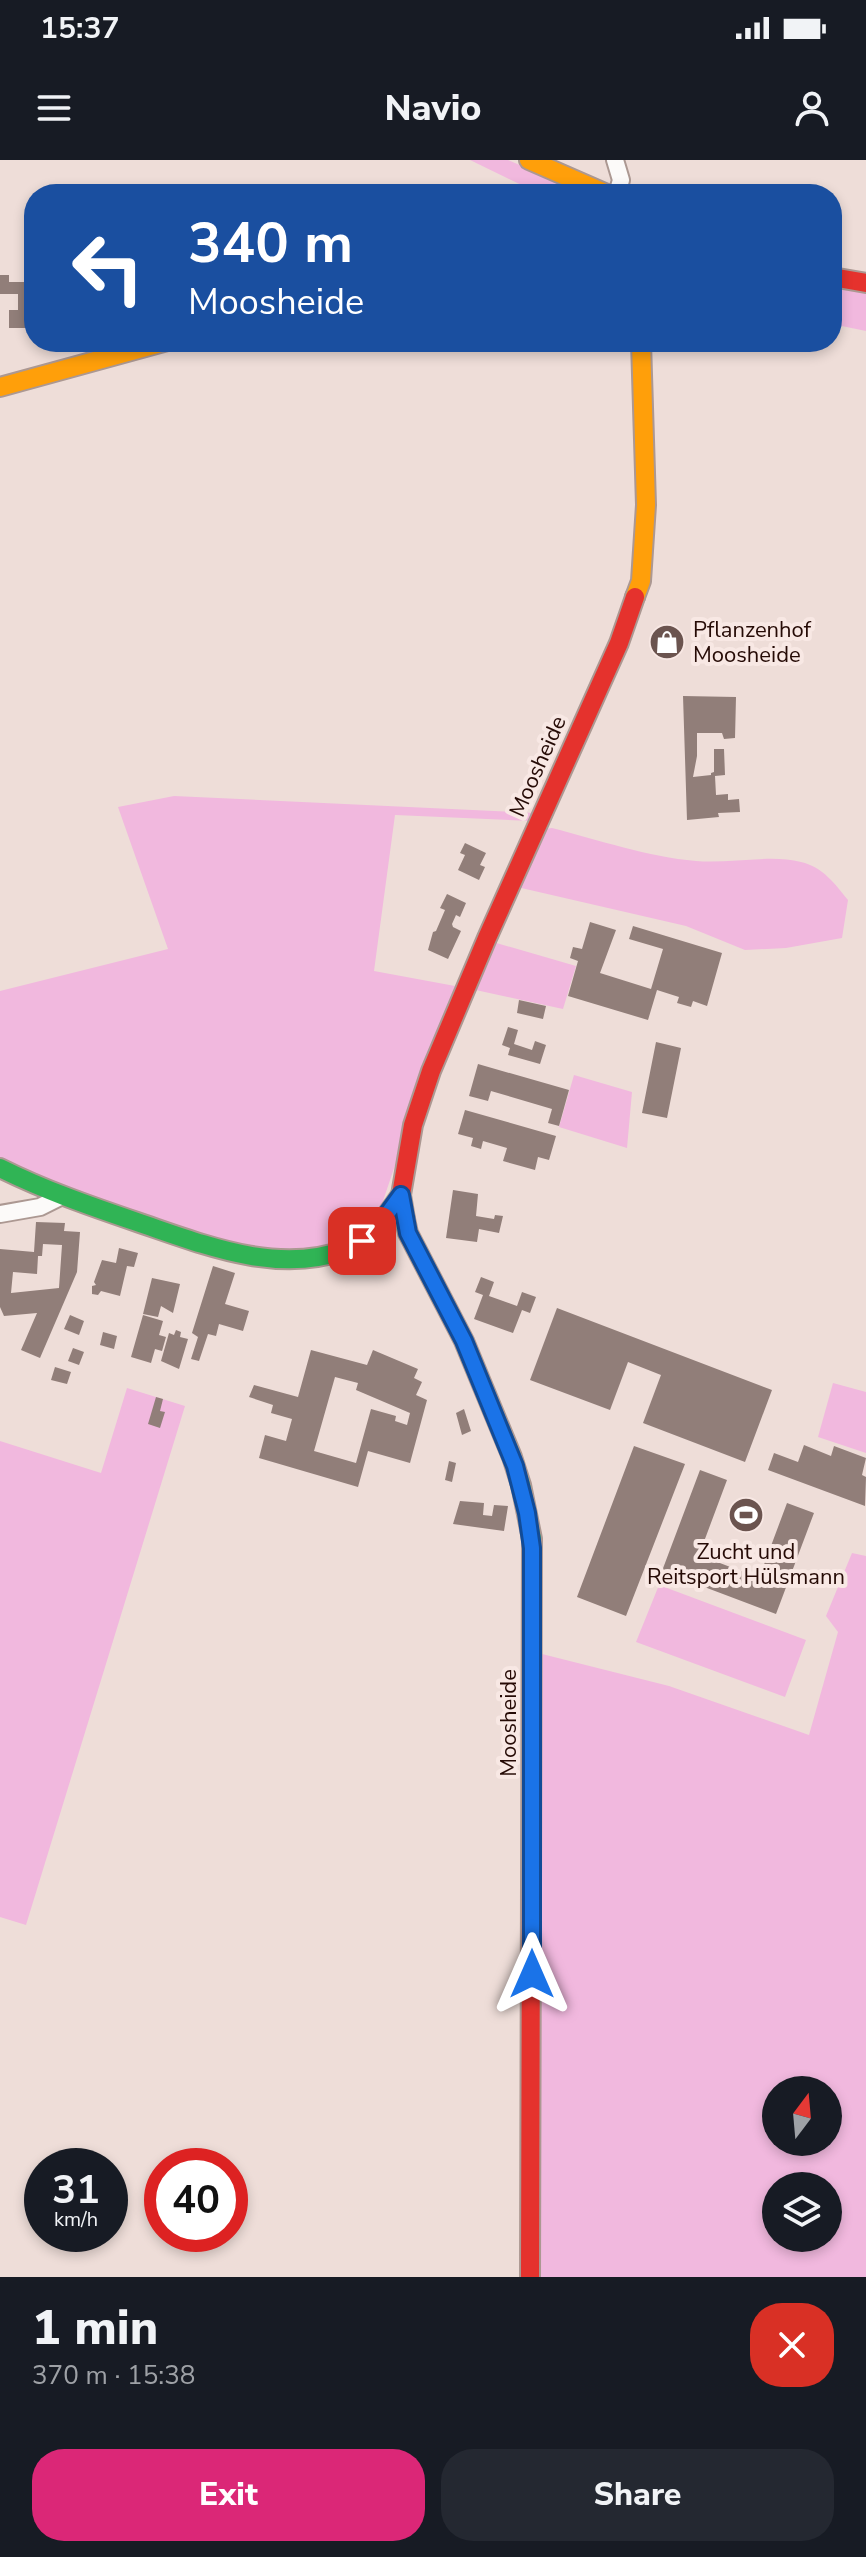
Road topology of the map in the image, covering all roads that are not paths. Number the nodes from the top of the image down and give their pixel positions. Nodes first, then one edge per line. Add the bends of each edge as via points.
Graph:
1 (529, 160) edge
2 (615, 160) edge
3 (584, 184) edge
4 (620, 184) edge
5 (842, 279) edge
6 (866, 283) edge
7 (131, 352) edge
8 (641, 352) edge
9 (0, 387) edge
10 (0, 1168) edge
11 (401, 1195) junction
12 (62, 1196) junction
13 (0, 1214) edge
14 (530, 2277) edge

1 - 3 street
2 - 4 street
5 - 6 street
7 - 9 street
8 - 11 street, Moosheide via 646,515 641,581 623,635 431,1071 413,1125
10 - 12 street, Moosheide
11 - 12 street, Moosheide via 377,1228 354,1246 321,1256 281,1258 217,1247
11 - 14 street, Moosheide via 408,1233 458,1328 512,1457 532,1539
12 - 13 street via 40,1207

